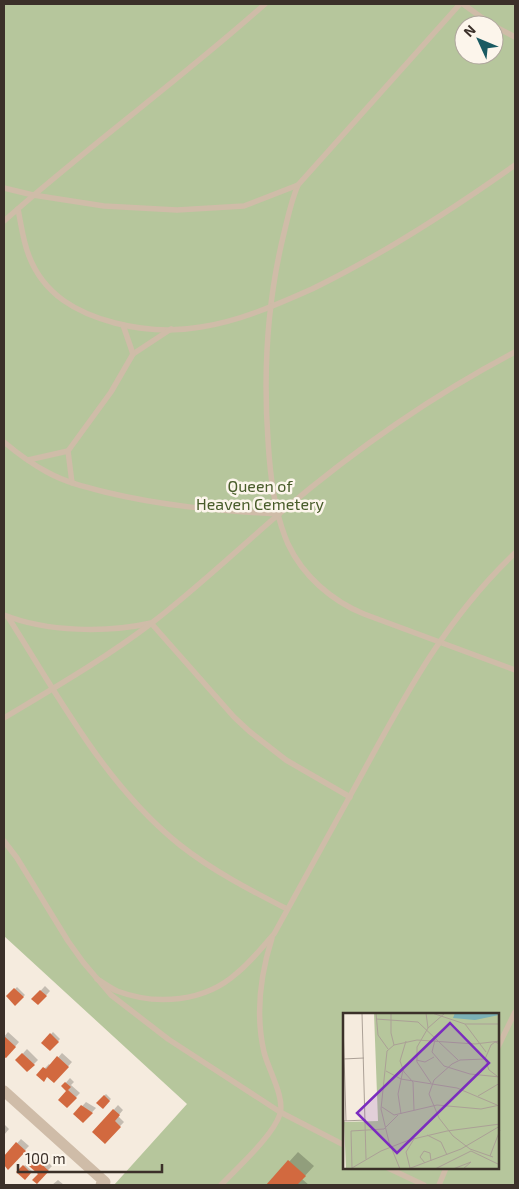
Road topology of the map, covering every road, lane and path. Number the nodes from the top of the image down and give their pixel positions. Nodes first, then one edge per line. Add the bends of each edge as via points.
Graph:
1 (265, 4) edge
2 (462, 4) edge
3 (478, 15) edge
4 (515, 165) edge
5 (298, 186) junction
6 (4, 188) edge
7 (33, 195) junction
8 (18, 208) junction
9 (4, 222) edge
10 (270, 307) junction
11 (123, 325) junction
12 (171, 329) junction
13 (515, 352) edge
14 (133, 354) junction
15 (4, 442) edge
16 (68, 451) junction
17 (28, 460) junction
18 (72, 483) junction
19 (279, 514) junction
20 (515, 553) edge
21 (6, 616) edge
22 (152, 623) junction
23 (438, 642) junction
24 (515, 670) edge
25 (54, 688) junction
26 (4, 718) edge
27 (350, 797) junction
28 (4, 841) edge
29 (288, 909) junction
30 (274, 934) junction
31 (97, 980) junction
32 (515, 1012) edge
33 (499, 1046) edge
34 (4, 1091) edge
35 (280, 1112) junction
36 (343, 1144) edge
37 (390, 1169) edge
38 (446, 1169) edge
39 (105, 1184) edge
40 (221, 1185) edge
41 (424, 1185) edge
42 (438, 1185) edge

1 - 7 lane
2 - 3 lane
2 - 5 lane
4 - 10 lane via 398,242 329,280
5 - 7 lane via 244,206 204,209 127,208
5 - 10 lane via 280,249
6 - 7 lane
7 - 8 lane
8 - 9 lane
8 - 11 lane via 29,257 46,285 73,308 94,318
10 - 12 lane via 222,323
10 - 19 lane via 265,393 269,454
11 - 12 lane
11 - 14 lane
12 - 14 lane
13 - 19 lane via 409,415
14 - 16 lane via 94,418
15 - 17 lane
16 - 17 lane
16 - 18 lane
17 - 18 lane
18 - 19 lane via 190,508
19 - 22 lane
19 - 23 lane via 295,555 331,596 354,610
20 - 23 lane via 481,588
21 - 22 lane via 46,626 90,630 132,628
21 - 25 lane
22 - 25 lane
22 - 27 lane via 249,731 286,760
23 - 24 lane
23 - 27 lane via 411,684
25 - 26 lane
25 - 29 lane via 118,784 151,820 180,846 215,870
27 - 29 lane
28 - 31 lane
29 - 30 lane
30 - 31 lane via 236,974 206,992 190,997 160,999 132,996
30 - 35 lane via 261,979 259,1022
31 - 35 lane via 129,1010 168,1039
32 - 33 lane
34 - 39 street
35 - 36 lane
35 - 40 lane via 273,1128
37 - 41 lane
38 - 42 lane

